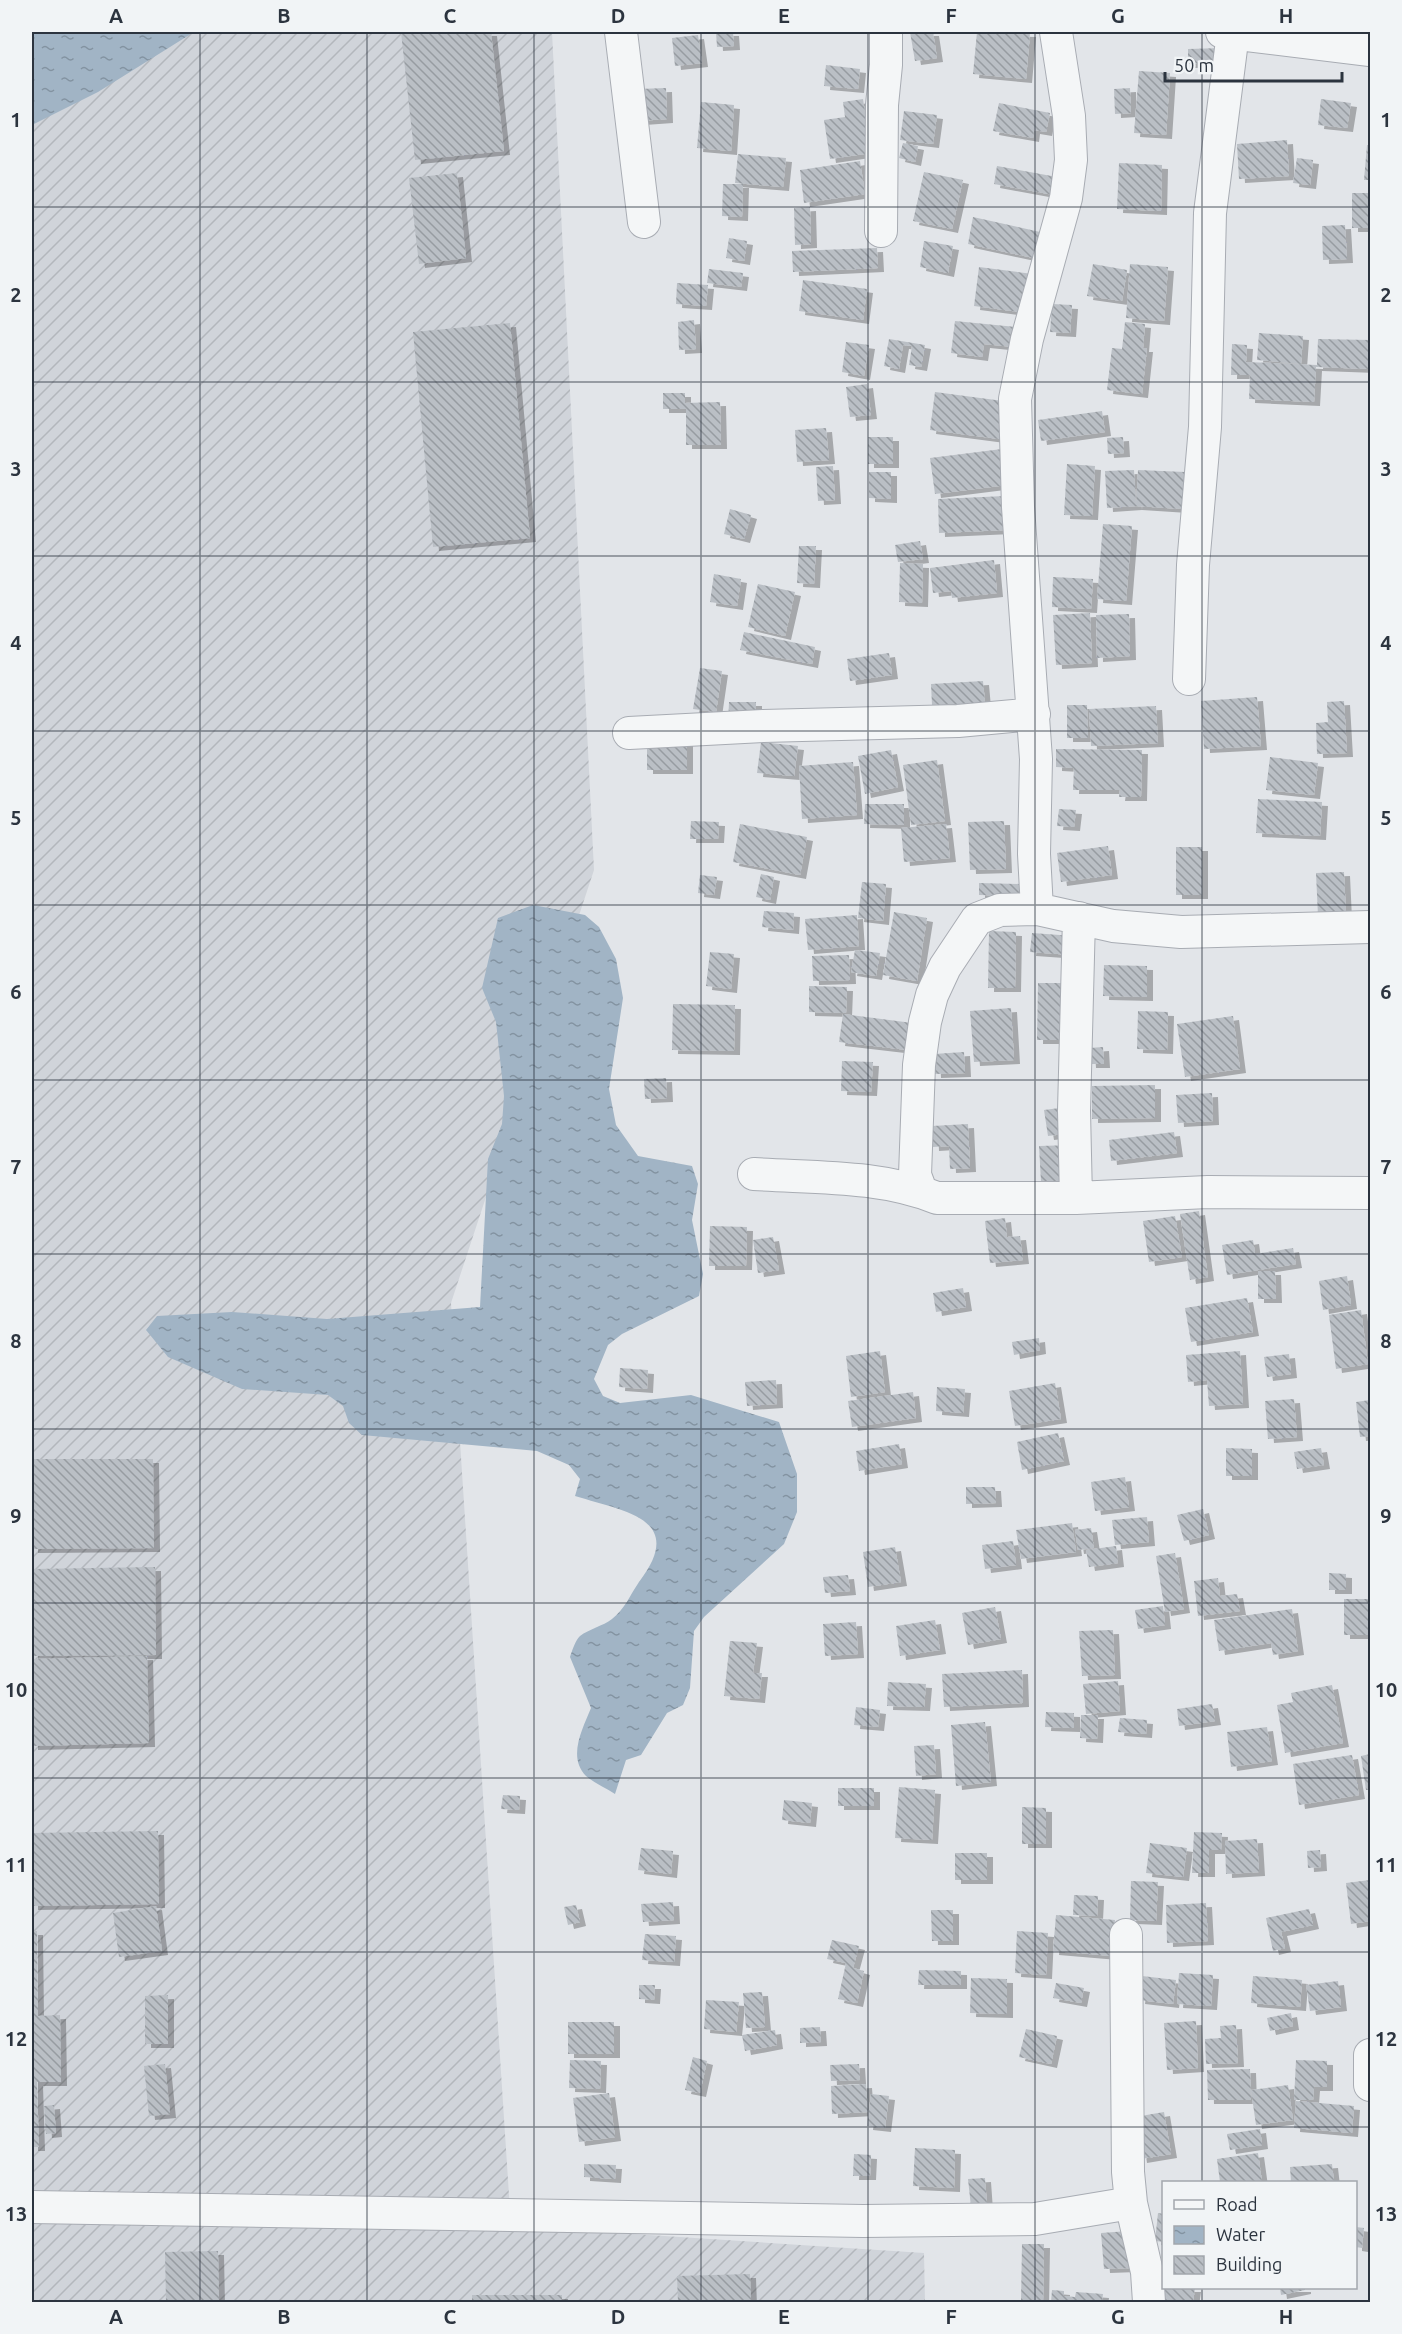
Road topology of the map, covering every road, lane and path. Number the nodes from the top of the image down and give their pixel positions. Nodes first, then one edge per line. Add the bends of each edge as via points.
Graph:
1 (621, 32) edge
2 (886, 32) edge
3 (1056, 32) edge
4 (1227, 32) edge
5 (1371, 50) edge
6 (644, 222) dead end
7 (881, 231) dead end
8 (1189, 679) dead end
9 (1034, 714) junction
10 (629, 733) dead end
11 (1037, 909) junction
12 (1079, 918) junction
13 (1371, 927) edge
14 (754, 1174) dead end
15 (921, 1191) junction
16 (1371, 1193) edge
17 (1077, 1198) junction
18 (1126, 1935) dead end
19 (1371, 2055) edge
20 (1371, 2085) edge
21 (1131, 2204) junction
22 (32, 2207) edge
23 (1149, 2302) edge

1 - 6 street
2 - 7 street
3 - 9 street via 1069,116 1071,160 1066,198 1027,339 1015,399 1018,507
4 - 5 street
4 - 8 street via 1210,213 1205,427 1192,566
9 - 10 street
9 - 11 street
11 - 12 street
11 - 15 street via 1000,910 978,919 945,967 932,995 919,1065 915,1175
12 - 13 street via 1113,926 1182,932
12 - 17 street via 1074,1111
14 - 15 street via 882,1183
15 - 17 street via 937,1198
16 - 17 street via 1208,1192
18 - 21 street
19 - 20 street
21 - 22 street via 1035,2219 989,2220
21 - 23 street via 1147,2272

